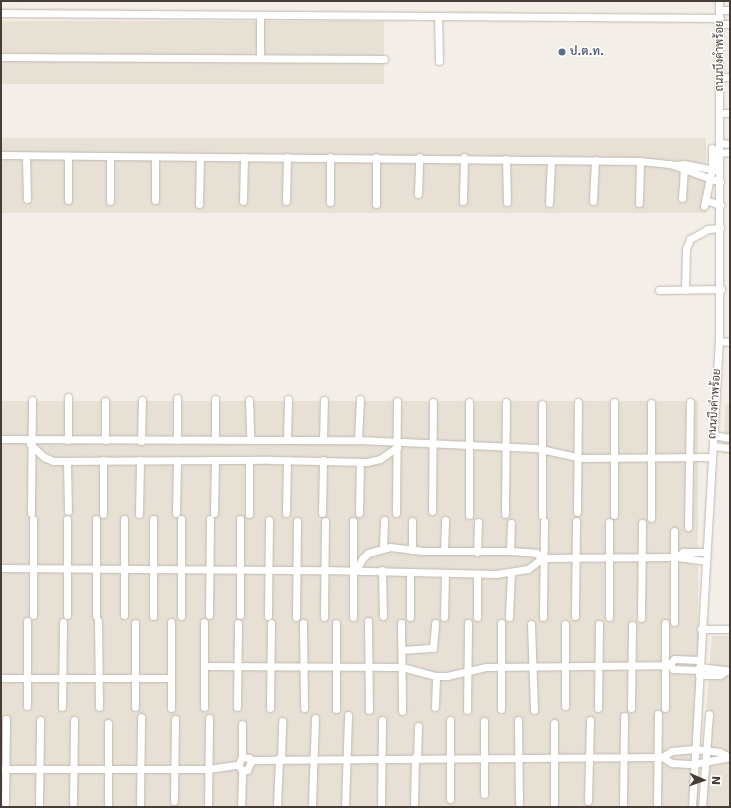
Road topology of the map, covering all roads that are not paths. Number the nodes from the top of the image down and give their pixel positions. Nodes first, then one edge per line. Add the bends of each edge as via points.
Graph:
1 (719, 1) edge
2 (720, 10) junction
3 (730, 10) edge
4 (1, 13) edge
5 (260, 14) junction
6 (438, 16) junction
7 (720, 21) junction
8 (730, 24) edge
9 (1, 57) edge
10 (260, 58) junction
11 (384, 59) dead end
12 (439, 61) dead end
13 (730, 77) edge
14 (720, 78) junction
15 (720, 113) junction
16 (730, 113) edge
17 (719, 143) junction
18 (730, 144) edge
19 (712, 148) dead end
20 (730, 152) edge
21 (719, 153) junction
22 (1, 155) edge
23 (26, 156) junction
24 (68, 156) junction
25 (110, 156) junction
26 (155, 157) junction
27 (200, 157) junction
28 (244, 157) junction
29 (287, 157) junction
30 (330, 157) junction
31 (376, 157) junction
32 (419, 157) junction
33 (464, 157) junction
34 (506, 158) junction
35 (550, 160) junction
36 (595, 160) junction
37 (640, 160) junction
38 (684, 164) junction
39 (674, 165) junction
40 (712, 169) junction
41 (684, 172) junction
42 (720, 172) junction
43 (710, 178) junction
44 (720, 182) junction
45 (418, 194) dead end
46 (682, 198) dead end
47 (26, 199) dead end
48 (68, 200) dead end
49 (155, 200) dead end
50 (110, 201) dead end
51 (243, 201) dead end
52 (286, 201) dead end
53 (462, 201) dead end
54 (593, 201) dead end
55 (330, 202) dead end
56 (507, 202) dead end
57 (549, 203) dead end
58 (639, 203) dead end
59 (199, 204) dead end
60 (376, 204) dead end
61 (720, 205) junction
62 (720, 228) junction
63 (720, 289) junction
64 (659, 290) dead end
65 (685, 290) junction
66 (719, 342) junction
67 (730, 342) edge
68 (68, 397) dead end
69 (177, 398) dead end
70 (215, 399) dead end
71 (288, 399) dead end
72 (360, 399) dead end
73 (32, 400) dead end
74 (142, 400) dead end
75 (250, 400) dead end
76 (324, 400) dead end
77 (105, 401) dead end
78 (397, 401) dead end
79 (433, 402) dead end
80 (469, 402) dead end
81 (506, 402) dead end
82 (578, 402) dead end
83 (614, 402) dead end
84 (690, 402) dead end
85 (651, 403) dead end
86 (542, 404) dead end
87 (713, 435) junction
88 (1, 438) edge
89 (250, 438) junction
90 (730, 438) edge
91 (215, 439) junction
92 (68, 440) junction
93 (105, 440) junction
94 (177, 440) junction
95 (287, 440) junction
96 (323, 440) junction
97 (358, 440) junction
98 (141, 441) junction
99 (30, 442) junction
100 (398, 444) junction
101 (433, 444) junction
102 (470, 445) junction
103 (713, 446) junction
104 (505, 447) junction
105 (730, 448) edge
106 (541, 449) junction
107 (577, 457) junction
108 (650, 457) junction
109 (689, 457) junction
110 (712, 457) junction
111 (615, 458) junction
112 (104, 460) junction
113 (140, 460) junction
114 (177, 460) junction
115 (215, 460) junction
116 (249, 460) junction
117 (287, 460) junction
118 (323, 460) junction
119 (67, 461) junction
120 (360, 462) junction
121 (68, 511) dead end
122 (432, 511) dead end
123 (577, 512) dead end
124 (286, 513) dead end
125 (322, 513) dead end
126 (359, 513) dead end
127 (396, 513) dead end
128 (103, 514) dead end
129 (139, 514) dead end
130 (249, 514) dead end
131 (505, 514) dead end
132 (469, 515) dead end
133 (614, 515) dead end
134 (651, 518) dead end
135 (67, 519) dead end
136 (96, 519) dead end
137 (124, 519) dead end
138 (153, 519) dead end
139 (240, 519) dead end
140 (269, 520) dead end
141 (384, 520) dead end
142 (445, 520) dead end
143 (297, 521) dead end
144 (325, 521) dead end
145 (353, 521) dead end
146 (412, 521) dead end
147 (576, 521) dead end
148 (478, 522) dead end
149 (609, 522) dead end
150 (511, 523) dead end
151 (642, 523) dead end
152 (688, 527) dead end
153 (674, 532) dead end
154 (383, 548) junction
155 (412, 550) junction
156 (444, 551) junction
157 (510, 551) junction
158 (477, 552) junction
159 (705, 552) junction
160 (576, 557) junction
161 (609, 557) junction
162 (642, 557) junction
163 (676, 557) junction
164 (543, 558) junction
165 (705, 561) junction
166 (1, 568) edge
167 (33, 569) junction
168 (67, 569) junction
169 (96, 569) junction
170 (124, 569) junction
171 (153, 569) junction
172 (181, 569) junction
173 (209, 569) junction
174 (240, 569) junction
175 (268, 569) junction
176 (296, 569) junction
177 (324, 570) junction
178 (355, 570) junction
179 (382, 570) junction
180 (410, 572) junction
181 (444, 573) junction
182 (511, 573) junction
183 (477, 574) junction
184 (33, 615) dead end
185 (67, 615) dead end
186 (124, 615) dead end
187 (209, 615) dead end
188 (240, 615) dead end
189 (153, 616) dead end
190 (181, 616) dead end
191 (353, 616) dead end
192 (383, 616) dead end
193 (575, 616) dead end
194 (296, 617) dead end
195 (324, 617) dead end
196 (410, 617) dead end
197 (444, 617) dead end
198 (477, 617) dead end
199 (509, 617) dead end
200 (543, 617) dead end
201 (609, 617) dead end
202 (641, 618) dead end
203 (27, 621) dead end
204 (368, 621) dead end
205 (64, 622) dead end
206 (171, 622) dead end
207 (204, 622) dead end
208 (434, 622) dead end
209 (674, 622) dead end
210 (135, 623) dead end
211 (238, 623) dead end
212 (303, 623) dead end
213 (336, 623) dead end
214 (401, 623) dead end
215 (468, 623) dead end
216 (500, 623) dead end
217 (665, 623) dead end
218 (531, 624) dead end
219 (565, 624) dead end
220 (599, 624) dead end
221 (632, 625) dead end
222 (701, 629) junction
223 (730, 629) edge
224 (402, 650) junction
225 (632, 664) junction
226 (667, 664) junction
227 (598, 665) junction
228 (204, 666) junction
229 (238, 666) junction
230 (271, 666) junction
231 (303, 666) junction
232 (336, 666) junction
233 (369, 666) junction
234 (501, 666) junction
235 (533, 666) junction
236 (567, 666) junction
237 (402, 667) junction
238 (699, 668) junction
239 (728, 671) edge
240 (467, 673) junction
241 (436, 676) junction
242 (1, 678) edge
243 (27, 678) junction
244 (99, 678) junction
245 (135, 678) junction
246 (170, 678) junction
247 (62, 679) junction
248 (27, 706) dead end
249 (565, 706) dead end
250 (62, 707) dead end
251 (99, 707) dead end
252 (135, 707) dead end
253 (204, 707) dead end
254 (237, 707) dead end
255 (435, 707) dead end
256 (171, 708) dead end
257 (270, 708) dead end
258 (304, 708) dead end
259 (598, 708) dead end
260 (631, 708) dead end
261 (665, 708) dead end
262 (336, 709) dead end
263 (502, 709) dead end
264 (369, 710) dead end
265 (467, 710) dead end
266 (534, 710) dead end
267 (402, 711) dead end
268 (658, 714) dead end
269 (709, 714) dead end
270 (348, 715) dead end
271 (624, 716) dead end
272 (141, 717) dead end
273 (6, 718) dead end
274 (209, 718) dead end
275 (315, 718) dead end
276 (175, 719) dead end
277 (40, 720) dead end
278 (74, 720) dead end
279 (382, 720) dead end
280 (450, 720) dead end
281 (518, 720) dead end
282 (590, 720) dead end
283 (282, 721) dead end
284 (484, 721) dead end
285 (108, 723) dead end
286 (554, 723) dead end
287 (242, 724) dead end
288 (418, 726) dead end
289 (695, 749) junction
290 (706, 750) junction
291 (242, 757) junction
292 (348, 757) junction
293 (382, 757) junction
294 (416, 757) junction
295 (450, 757) junction
296 (484, 757) junction
297 (518, 757) junction
298 (554, 757) junction
299 (589, 757) junction
300 (624, 757) junction
301 (660, 757) junction
302 (730, 757) edge
303 (280, 758) junction
304 (313, 758) junction
305 (250, 760) junction
306 (704, 762) junction
307 (694, 764) junction
308 (240, 768) junction
309 (4, 769) edge
310 (40, 769) junction
311 (74, 769) junction
312 (107, 769) junction
313 (141, 769) junction
314 (175, 769) junction
315 (208, 769) junction
316 (484, 794) dead end
317 (450, 799) dead end
318 (174, 801) dead end
319 (588, 801) dead end
320 (5, 803) dead end
321 (519, 803) dead end
322 (73, 804) dead end
323 (554, 804) dead end
324 (623, 804) dead end
325 (140, 805) dead end
326 (312, 805) dead end
327 (657, 805) dead end
328 (208, 806) dead end
329 (277, 806) edge
330 (414, 806) edge
331 (39, 807) edge
332 (108, 807) edge
333 (241, 807) edge
334 (345, 807) edge
335 (381, 807) edge
336 (692, 807) edge
337 (702, 807) edge

1 - 2 street, ถนนบึงคำพร้อย
2 - 3 street
2 - 7 street, ถนนบึงคำพร้อย
4 - 5 street
5 - 6 street
5 - 10 street
6 - 7 street
6 - 12 street
7 - 8 street
7 - 14 street, ถนนบึงคำพร้อย
9 - 10 street
10 - 11 street
13 - 14 street
14 - 15 street, ถนนบึงคำพร้อย
15 - 16 street
15 - 17 street, ถนนบึงคำพร้อย
17 - 18 street
17 - 21 street, ถนนบึงคำพร้อย
19 - 40 street
20 - 21 street
21 - 42 street, ถนนบึงคำพร้อย
22 - 23 street
23 - 24 street
23 - 47 street
24 - 25 street
24 - 48 street
25 - 26 street
25 - 50 street
26 - 27 street
26 - 49 street
27 - 28 street
27 - 59 street
28 - 29 street
28 - 51 street
29 - 30 street
29 - 52 street
30 - 31 street
30 - 55 street
31 - 32 street
31 - 60 street
32 - 33 street
32 - 45 street
33 - 34 street
33 - 53 street
34 - 35 street
34 - 56 street
35 - 36 street
35 - 57 street
36 - 37 street
36 - 54 street
37 - 39 street
37 - 58 street
38 - 39 street
38 - 40 street
38 - 41 street
39 - 41 street
40 - 42 street
40 - 43 street
41 - 43 street
41 - 46 street
42 - 44 street, ถนนบึงคำพร้อย
43 - 44 street
43 - 61 street via 704,203
44 - 61 street, ถนนบึงคำพร้อย
61 - 62 street, ถนนบึงคำพร้อย
62 - 63 street, ถนนบึงคำพร้อย
62 - 65 street via 708,229 690,239 686,249
63 - 65 street
63 - 66 street, ถนนบึงคำพร้อย
64 - 65 street
66 - 67 street
66 - 87 street, ถนนบึงคำพร้อย
68 - 92 street
69 - 94 street
70 - 91 street
71 - 95 street
72 - 97 street
73 - 99 street
74 - 98 street
75 - 89 street
76 - 96 street
77 - 93 street
78 - 100 street
79 - 101 street
80 - 102 street
81 - 104 street
82 - 107 street
83 - 111 street
84 - 109 street
85 - 108 street
86 - 106 street
87 - 90 street
87 - 103 street, ถนนบึงคำพร้อย
88 - 99 street
89 - 91 street
89 - 95 street
91 - 94 street
92 - 93 street
92 - 99 street
93 - 98 street
94 - 98 street
95 - 96 street
96 - 97 street
97 - 100 street
99 - 119 street via 48,460
99 - 167 street
100 - 101 street
100 - 120 street via 374,461
100 - 127 street
101 - 102 street
101 - 122 street
102 - 104 street
102 - 132 street
103 - 105 street
103 - 110 street, ถนนบึงคำพร้อย
104 - 106 street
104 - 131 street
106 - 107 street
106 - 164 street
107 - 111 street
107 - 123 street
108 - 109 street
108 - 111 street
108 - 134 street
109 - 110 street
109 - 152 street
110 - 159 street, ถนนบึงคำพร้อย
111 - 133 street
112 - 113 street
112 - 119 street
112 - 128 street
113 - 114 street
113 - 129 street
114 - 115 street
114 - 172 street
115 - 116 street
115 - 173 street
116 - 117 street
116 - 130 street
117 - 118 street
117 - 124 street
118 - 120 street
118 - 125 street
119 - 121 street
120 - 126 street
135 - 168 street
136 - 169 street
137 - 170 street
138 - 171 street
139 - 174 street
140 - 175 street
141 - 154 street
142 - 156 street
143 - 176 street
144 - 177 street
145 - 178 street
146 - 155 street
147 - 160 street
148 - 158 street
149 - 161 street
150 - 157 street
151 - 162 street
153 - 163 street
154 - 155 street
154 - 178 street via 368,553
155 - 156 street
156 - 158 street
157 - 158 street
157 - 164 street via 536,553
159 - 163 street via 683,552
159 - 165 street, ถนนบึงคำพร้อย
160 - 161 street
160 - 164 street
160 - 193 street
161 - 162 street
161 - 201 street
162 - 163 street
162 - 202 street
163 - 165 street via 680,560
163 - 209 street
164 - 182 street via 528,569
164 - 200 street
165 - 222 street, ถนนบึงคำพร้อย
166 - 167 street
167 - 168 street
167 - 184 street
168 - 169 street
168 - 185 street
169 - 170 street
169 - 244 street
170 - 171 street
170 - 186 street
171 - 172 street
171 - 189 street
172 - 173 street
172 - 190 street
173 - 174 street
173 - 187 street
174 - 175 street
174 - 188 street
175 - 176 street
175 - 230 street
176 - 177 street
176 - 194 street
177 - 178 street
177 - 195 street
178 - 179 street
178 - 191 street
179 - 180 street
179 - 192 street
180 - 181 street
180 - 196 street
181 - 183 street
181 - 197 street
182 - 183 street
182 - 199 street
183 - 198 street
203 - 243 street
204 - 233 street
205 - 247 street
206 - 246 street
207 - 228 street
208 - 224 street via 433,648
210 - 245 street
211 - 229 street
212 - 231 street
213 - 232 street
214 - 224 street
215 - 240 street
216 - 234 street
217 - 226 street
218 - 235 street
219 - 236 street
220 - 227 street
221 - 225 street
222 - 223 street
222 - 238 street, ถนนบึงคำพร้อย
224 - 237 street
225 - 226 street
225 - 227 street
225 - 260 street
226 - 238 street via 673,669
226 - 261 street
227 - 236 street
227 - 259 street
228 - 229 street
228 - 253 street
229 - 230 street
229 - 254 street
230 - 231 street
230 - 257 street
231 - 232 street
231 - 258 street
232 - 233 street
232 - 262 street
233 - 237 street
233 - 264 street
234 - 235 street
234 - 240 street via 480,668
234 - 263 street
235 - 236 street
235 - 266 street
236 - 249 street
237 - 241 street
237 - 267 street
238 - 239 street via 720,675
238 - 289 street, ถนนบึงคำพร้อย
240 - 241 street
240 - 265 street
241 - 255 street
242 - 243 street
243 - 247 street
243 - 248 street
244 - 245 street
244 - 247 street
244 - 251 street
245 - 246 street
245 - 252 street
246 - 256 street
247 - 250 street
268 - 301 street
269 - 290 street
270 - 292 street
271 - 300 street
272 - 313 street
273 - 309 street
274 - 315 street
275 - 304 street
276 - 314 street
277 - 310 street
278 - 311 street
279 - 293 street
280 - 295 street
281 - 297 street
282 - 299 street
283 - 303 street
284 - 296 street
285 - 312 street
286 - 298 street
287 - 291 street
288 - 294 street
289 - 290 street
289 - 301 street via 672,751
289 - 307 street, ถนนบึงคำพร้อย
290 - 302 street
290 - 306 street
291 - 305 street
291 - 308 street
292 - 293 street
292 - 304 street
292 - 334 street
293 - 294 street
293 - 335 street
294 - 295 street
294 - 330 street
295 - 296 street
295 - 317 street
296 - 297 street
296 - 316 street
297 - 298 street
297 - 321 street
298 - 299 street
298 - 323 street
299 - 300 street
299 - 319 street
300 - 301 street
300 - 324 street
301 - 307 street via 672,763
301 - 327 street
302 - 306 street
303 - 304 street
303 - 305 street
303 - 329 street
304 - 326 street
305 - 308 street via 249,769
306 - 307 street
306 - 337 street
307 - 336 street, ถนนบึงคำพร้อย
308 - 315 street
308 - 333 street
309 - 310 street
309 - 320 street
310 - 311 street
310 - 331 street
311 - 312 street
311 - 322 street
312 - 313 street
312 - 332 street
313 - 314 street
313 - 325 street
314 - 315 street
314 - 318 street
315 - 328 street

